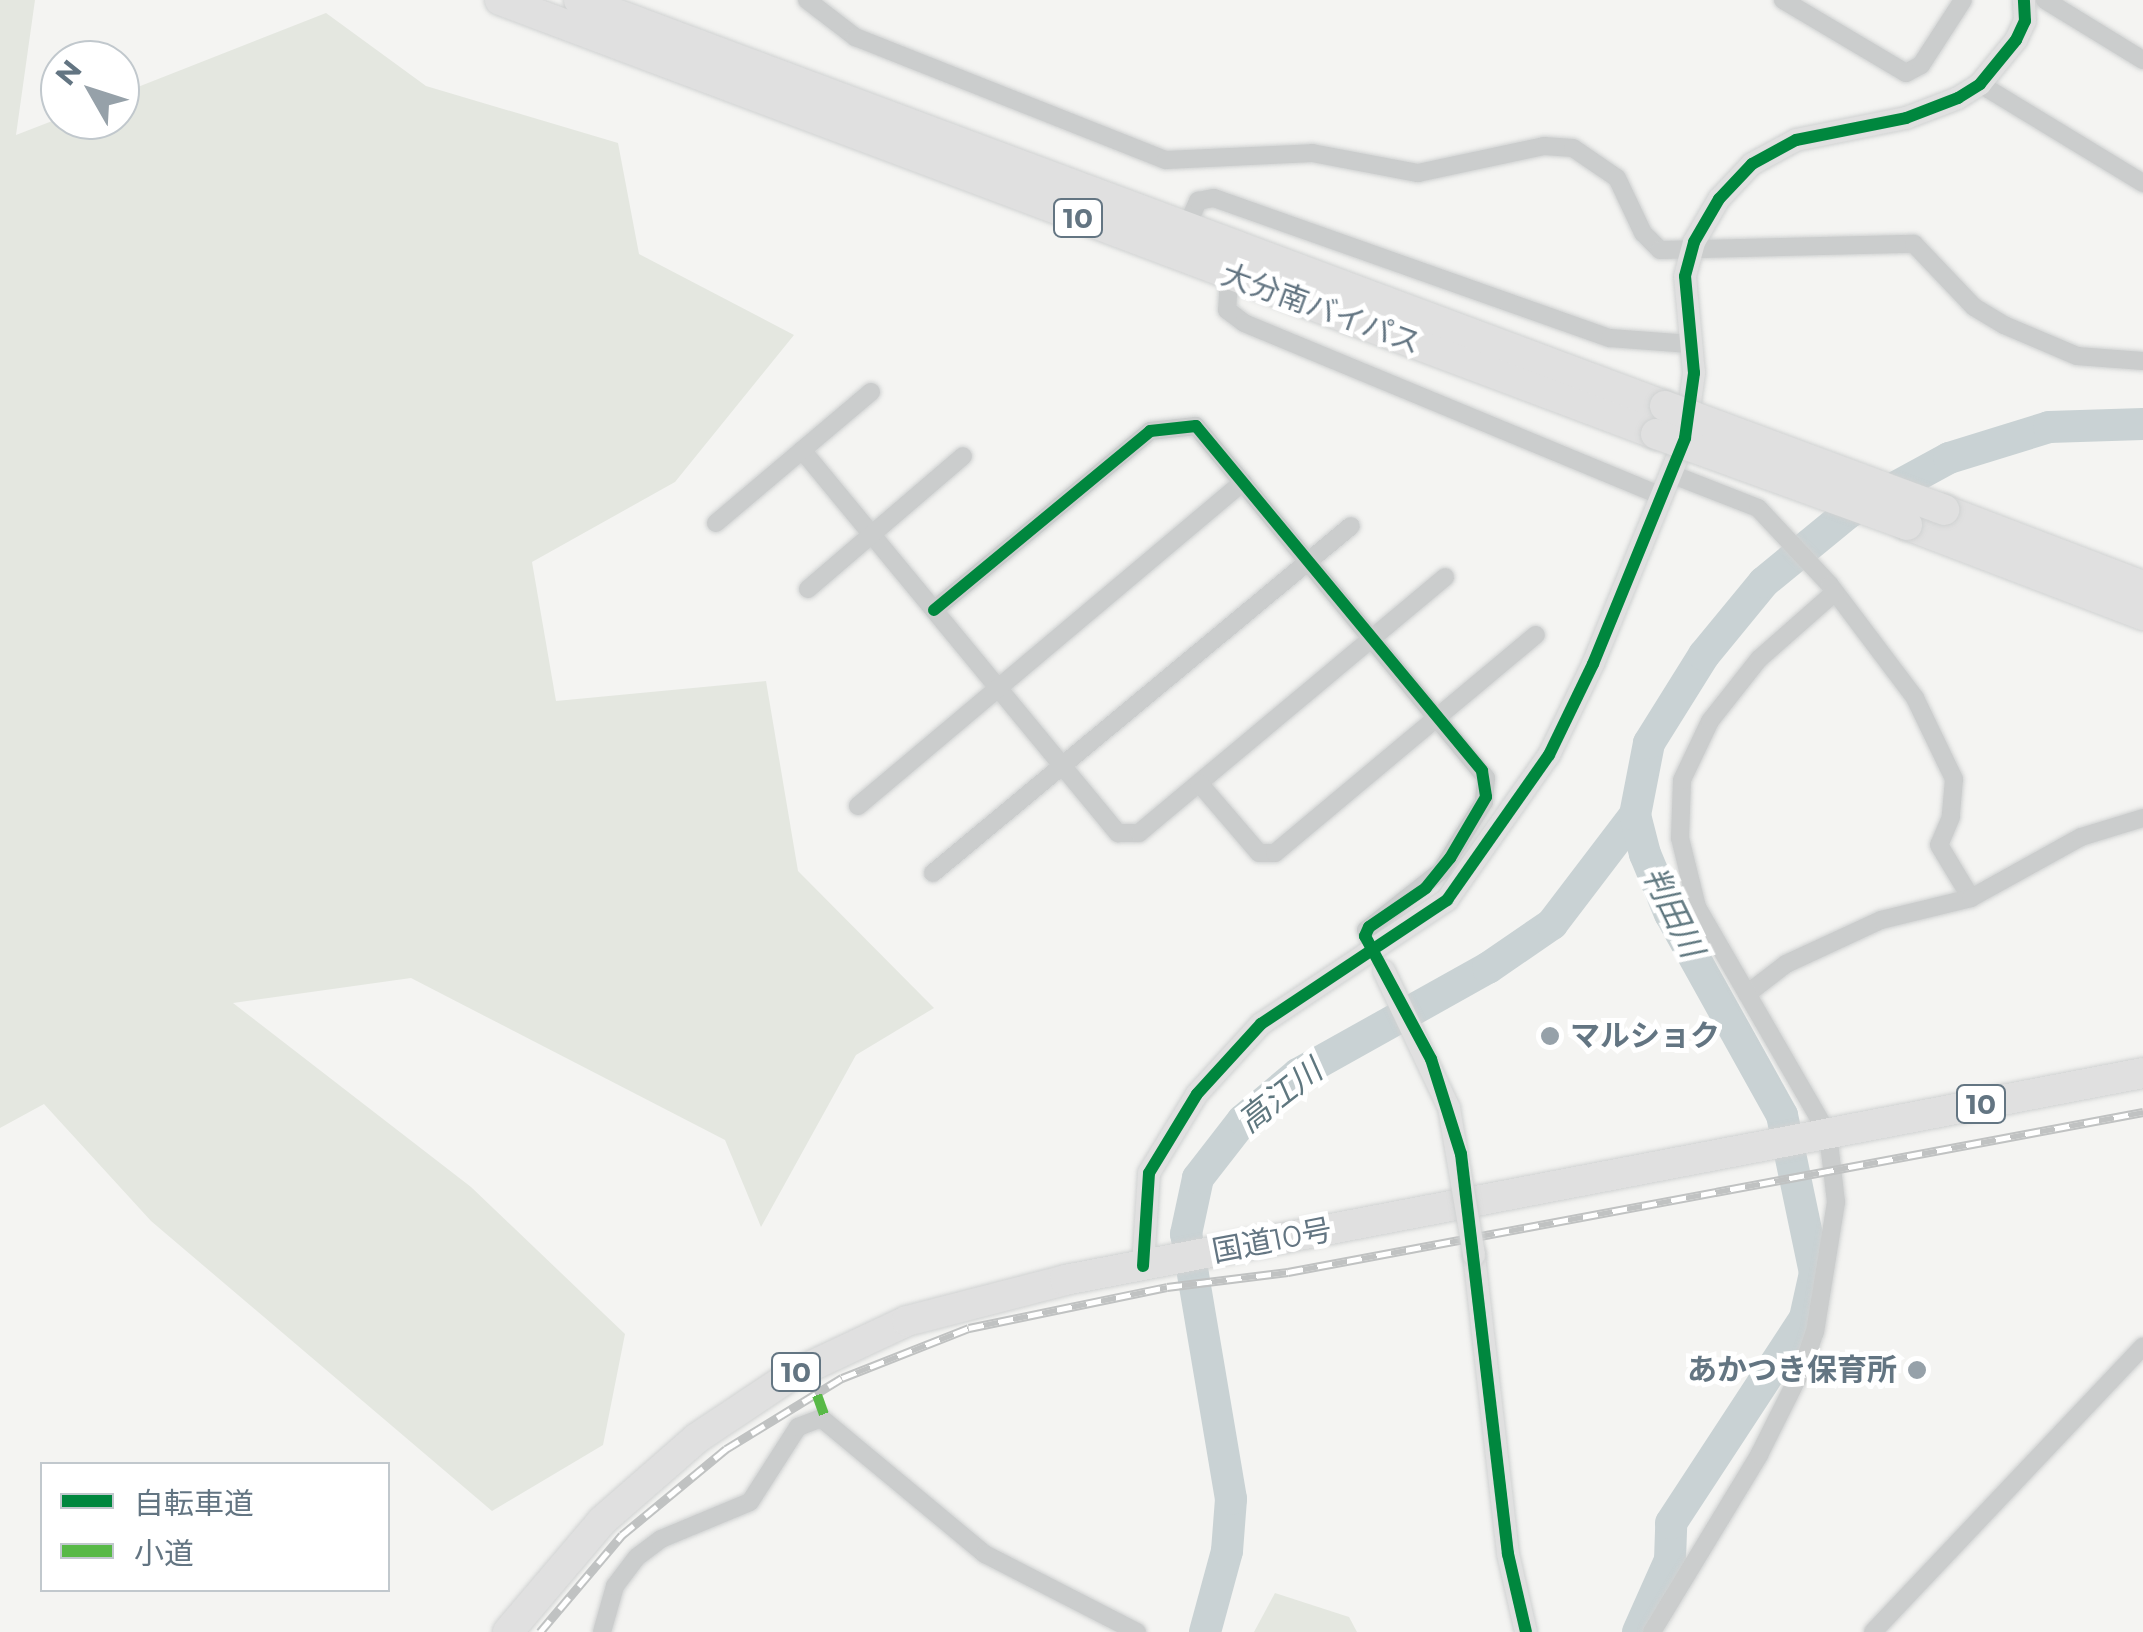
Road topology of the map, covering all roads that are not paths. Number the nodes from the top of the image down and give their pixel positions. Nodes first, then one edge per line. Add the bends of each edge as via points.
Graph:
1 (500, 0) edge
2 (579, 0) edge
3 (807, 0) edge
4 (1783, 0) edge
5 (1963, 0) edge
6 (2024, 0) edge
7 (2045, 0) edge
8 (2143, 60) edge
9 (1980, 84) junction
10 (2143, 183) edge
11 (1186, 228) junction
12 (1690, 253) junction
13 (1229, 275) junction
14 (1690, 344) junction
15 (2143, 361) edge
16 (870, 392) dead end
17 (1661, 420) junction
18 (802, 450) junction
19 (963, 456) dead end
20 (1671, 474) junction
21 (1244, 482) junction
22 (1662, 496) junction
23 (716, 523) dead end
24 (1351, 526) dead end
25 (872, 534) junction
26 (1309, 562) junction
27 (1444, 578) dead end
28 (2143, 586) edge
29 (1833, 588) junction
30 (808, 589) dead end
31 (934, 610) junction
32 (2143, 615) edge
33 (1536, 635) dead end
34 (1372, 638) junction
35 (998, 687) junction
36 (1438, 716) junction
37 (1063, 765) junction
38 (1198, 783) junction
39 (858, 806) dead end
40 (2143, 818) edge
41 (932, 873) dead end
42 (1972, 898) junction
43 (1380, 962) junction
44 (1746, 994) junction
45 (2143, 1073) edge
46 (1824, 1135) junction
47 (1156, 1263) junction
48 (2143, 1346) edge
49 (508, 1632) edge
50 (602, 1632) edge
51 (1137, 1632) edge
52 (1526, 1632) edge
53 (1652, 1632) edge
54 (1873, 1632) edge

1 - 13 highway, 大分南バイパス / 10
2 - 11 highway, 大分南バイパス / 10
3 - 12 street via 855,37 1166,160 1312,153 1418,173 1544,146 1573,148 1617,178 1649,242 1672,254
4 - 5 street via 1906,72 1921,66
6 - 9 street via 2022,30
7 - 8 street
9 - 10 street
9 - 12 street via 1918,115 1822,132 1768,153 1730,184
11 - 14 street via 1198,201 1214,198 1610,338
11 - 17 highway, 大分南バイパス / 10
12 - 14 street
12 - 15 street via 1769,244 1914,244 1974,307 2004,326 2077,356
13 - 17 highway, 大分南バイパス / 10
13 - 22 street via 1227,310 1244,323
14 - 20 street via 1692,408
16 - 18 street
17 - 28 highway, 大分南バイパス / 10, bridge via 1944,510
17 - 32 highway, 大分南バイパス / 10, bridge
18 - 23 street
18 - 25 street
19 - 25 street
20 - 22 street
20 - 29 street via 1748,501
21 - 26 street
21 - 31 street via 1196,426 1150,431
21 - 35 street
22 - 43 street via 1582,690 1533,782 1447,900
24 - 26 street
25 - 30 street
25 - 31 street
26 - 34 street
26 - 37 street
27 - 34 street
29 - 42 street via 1915,698 1944,756 1955,793 1940,845
29 - 44 street via 1759,658 1710,720 1682,780 1678,808 1686,874
31 - 35 street
33 - 36 street
34 - 36 street
34 - 38 street
35 - 37 street
35 - 39 street
36 - 38 street via 1267,856
36 - 43 street via 1482,771 1486,797 1441,871 1366,930
37 - 38 street via 1118,832 1131,834
37 - 41 street
40 - 42 street via 2080,837
42 - 44 street via 1881,920 1786,964
43 - 47 street via 1261,1024 1186,1108 1150,1173
43 - 52 street, bridge via 1449,1108 1474,1255 1508,1554
44 - 46 street
45 - 46 highway, 国道10号 / 10
46 - 47 highway, 国道10号 / 10
46 - 53 street via 1834,1216 1802,1369 1759,1455
47 - 49 highway, 国道10号 / 10 via 940,1310 790,1376 646,1480 581,1544
48 - 54 street
50 - 51 street via 615,1586 637,1556 750,1502 798,1428 821,1418 985,1554

